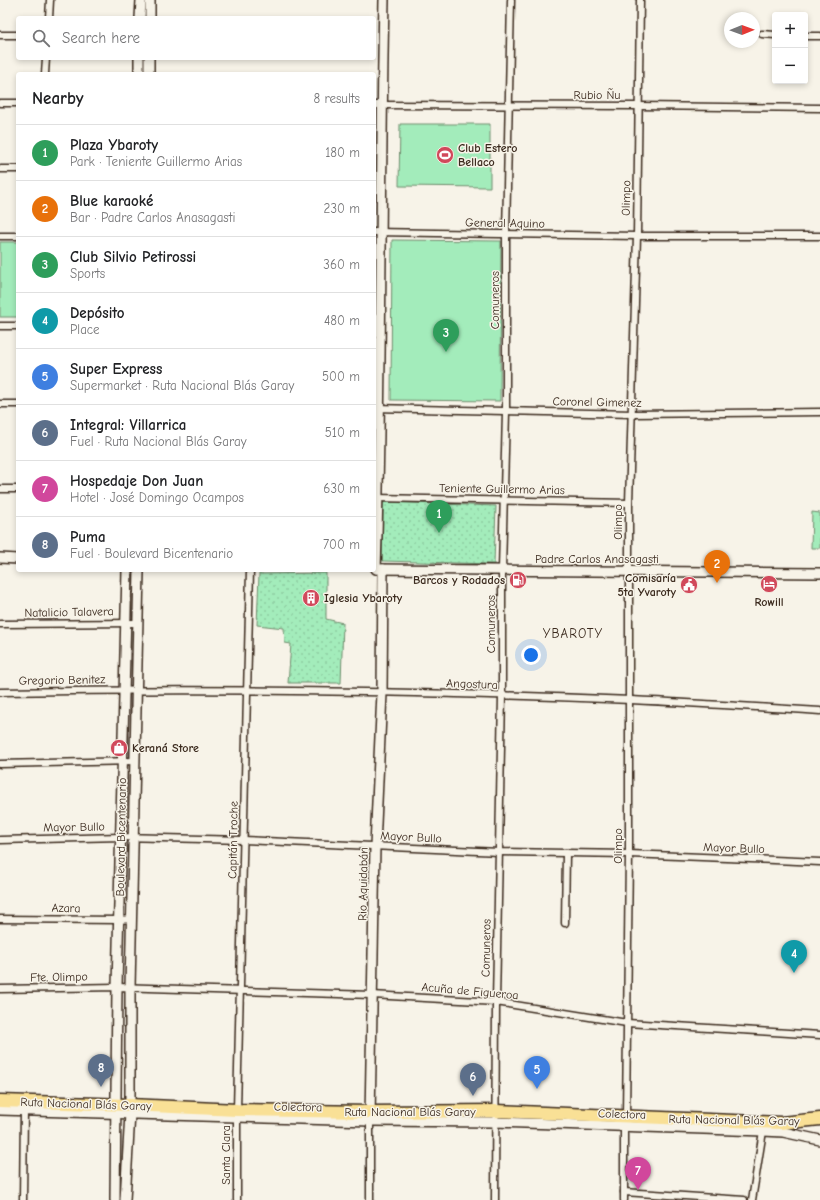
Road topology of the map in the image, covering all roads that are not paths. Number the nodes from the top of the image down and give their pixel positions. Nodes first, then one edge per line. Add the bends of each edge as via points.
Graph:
1 (50, 0) edge
2 (140, 0) edge
3 (150, 0) edge
4 (384, 0) edge
5 (510, 0) edge
6 (640, 0) edge
7 (49, 16) edge
8 (140, 16) edge
9 (150, 16) edge
10 (762, 34) dead end
11 (0, 35) edge
12 (16, 35) edge
13 (772, 35) edge
14 (808, 36) edge
15 (820, 36) edge
16 (46, 60) edge
17 (139, 60) edge
18 (149, 60) edge
19 (45, 72) edge
20 (139, 72) edge
21 (149, 72) edge
22 (0, 103) edge
23 (16, 103) edge
24 (378, 105) edge
25 (820, 105) edge
26 (508, 106) junction
27 (638, 106) junction
28 (820, 108) edge
29 (0, 169) edge
30 (16, 169) edge
31 (377, 232) edge
32 (506, 234) junction
33 (0, 236) edge
34 (16, 236) edge
35 (636, 236) junction
36 (820, 236) edge
37 (0, 326) edge
38 (16, 326) edge
39 (377, 327) edge
40 (0, 404) edge
41 (16, 404) edge
42 (377, 408) edge
43 (506, 412) junction
44 (820, 412) edge
45 (632, 414) junction
46 (0, 489) edge
47 (16, 489) edge
48 (376, 498) edge
49 (503, 501) junction
50 (629, 503) junction
51 (0, 558) edge
52 (16, 559) edge
53 (377, 569) edge
54 (502, 570) junction
55 (630, 571) junction
56 (126, 572) edge
57 (139, 572) edge
58 (250, 572) edge
59 (820, 573) edge
60 (125, 623) junction
61 (138, 623) junction
62 (0, 624) edge
63 (124, 690) junction
64 (136, 691) junction
65 (247, 691) junction
66 (0, 692) edge
67 (382, 693) junction
68 (502, 696) junction
69 (630, 700) junction
70 (820, 711) edge
71 (122, 761) junction
72 (135, 761) junction
73 (0, 764) edge
74 (121, 837) junction
75 (133, 838) junction
76 (0, 840) edge
77 (244, 840) junction
78 (376, 846) junction
79 (499, 852) junction
80 (566, 853) junction
81 (629, 854) junction
82 (820, 862) edge
83 (0, 919) edge
84 (132, 919) junction
85 (119, 920) junction
86 (566, 923) dead end
87 (118, 988) junction
88 (130, 988) junction
89 (0, 989) edge
90 (240, 991) junction
91 (372, 995) junction
92 (496, 1002) junction
93 (627, 1023) junction
94 (820, 1035) edge
95 (0, 1101) edge
96 (117, 1109) junction
97 (130, 1109) junction
98 (0, 1110) edge
99 (24, 1110) junction
100 (237, 1114) junction
101 (496, 1116) junction
102 (370, 1117) junction
103 (820, 1119) edge
104 (625, 1122) junction
105 (763, 1131) junction
106 (820, 1140) edge
107 (624, 1192) junction
108 (23, 1200) edge
109 (115, 1200) edge
110 (125, 1200) edge
111 (237, 1200) edge
112 (370, 1200) edge
113 (495, 1200) edge
114 (624, 1200) edge
115 (744, 1200) edge
116 (752, 1200) edge

1 - 7 street
2 - 8 main road
3 - 9 main road
4 - 24 main road, Rio Aquidabán
5 - 26 street, Comuneros
6 - 27 street, Olimpo
10 - 13 street
11 - 12 street
14 - 15 street
16 - 19 street
17 - 20 main road
18 - 21 main road
22 - 23 street
24 - 26 street, Rubio Ñu
24 - 31 main road, Rio Aquidabán
25 - 28 street
26 - 27 street, Rubio Ñu
26 - 32 street, Comuneros
27 - 28 street, Rubio Ñu
27 - 35 street, Olimpo
29 - 30 street
31 - 32 street, General Aquino
31 - 39 main road, Rio Aquidabán
32 - 35 street, General Aquino
32 - 43 street, Comuneros
33 - 34 street
35 - 36 street, General Aquino
35 - 45 street, Olimpo
37 - 38 street
39 - 42 main road, Rio Aquidabán
40 - 41 street
42 - 43 street, Coronel Gimenez
42 - 48 main road, Rio Aquidabán
43 - 45 street, Coronel Gimenez
43 - 49 street, Comuneros
44 - 45 street, Coronel Gimenez
45 - 50 street, Olimpo
46 - 47 street
48 - 49 street, Teniente Guillermo Arias
48 - 53 main road, Rio Aquidabán
49 - 50 street, Teniente Guillermo Arias
49 - 54 street, Comuneros
50 - 55 street, Olimpo
51 - 52 main road
53 - 54 main road, Padre Carlos Anasagasti
53 - 67 main road, Rio Aquidabán
54 - 55 main road, Padre Carlos Anasagasti
54 - 68 street, Comuneros
55 - 59 main road, Padre Carlos Anasagasti
55 - 69 street, Olimpo
56 - 60 main road, Boulevard Bicentenario
57 - 61 main road, Boulevard Bicentenario
58 - 65 street, Capitán Troche
60 - 61 street, Natalicio Talavera
60 - 62 street, Natalicio Talavera
60 - 63 main road, Boulevard Bicentenario
61 - 64 main road, Boulevard Bicentenario
63 - 64 street, Angostura
63 - 66 street, Gregorio Benitez
63 - 71 main road, Boulevard Bicentenario
64 - 65 street, Angostura
64 - 72 main road, Boulevard Bicentenario
65 - 67 street, Angostura
65 - 77 street, Capitán Troche
67 - 68 street, Angostura
67 - 78 main road, Rio Aquidabán
68 - 69 street, Angostura
68 - 79 street, Comuneros
69 - 70 street, Angostura
69 - 81 street, Olimpo
71 - 72 street
71 - 73 street
71 - 74 main road, Boulevard Bicentenario
72 - 75 main road, Boulevard Bicentenario
74 - 75 street, Mayor Bullo
74 - 76 street, Mayor Bullo
74 - 85 main road, Boulevard Bicentenario
75 - 77 street, Mayor Bullo
75 - 84 main road, Boulevard Bicentenario
77 - 78 street, Mayor Bullo
77 - 90 street, Capitán Troche
78 - 79 street, Mayor Bullo
78 - 91 main road, Rio Aquidabán
79 - 80 street, Mayor Bullo
79 - 92 street, Comuneros
80 - 81 street, Mayor Bullo
80 - 86 street
81 - 82 street, Mayor Bullo
81 - 93 street, Olimpo
83 - 85 street, Azara
84 - 85 street, Azara
84 - 88 main road, Boulevard Bicentenario
85 - 87 main road, Boulevard Bicentenario
87 - 88 street, Acuña de Figueroa
87 - 89 street, Fte. Olimpo
87 - 96 main road, Boulevard Bicentenario
88 - 90 street, Acuña de Figueroa
88 - 97 main road, Boulevard Bicentenario
90 - 91 street, Acuña de Figueroa
90 - 100 street, Capitán Troche
91 - 92 street, Acuña de Figueroa
91 - 102 main road, Rio Aquidabán
92 - 93 street, Acuña de Figueroa
92 - 101 street, Comuneros
93 - 94 street, Acuña de Figueroa
93 - 104 street, Olimpo
95 - 96 highway, Ruta Nacional Blás Garay
96 - 97 highway, Ruta Nacional Blás Garay
96 - 99 main road
96 - 109 main road, Boulevard Bicentenario
97 - 100 highway, Ruta Nacional Blás Garay
97 - 110 main road, Boulevard Bicentenario
98 - 99 main road
99 - 108 street
100 - 102 highway, Ruta Nacional Blás Garay
100 - 111 street, Santa Clara
101 - 102 highway, Ruta Nacional Blás Garay
101 - 104 highway, Ruta Nacional Blás Garay
101 - 113 street, Comuneros
102 - 112 street, Rio Aquidabán
103 - 104 highway, Ruta Nacional Blás Garay via 781,1124
104 - 105 main road, Colectora
104 - 107 street, Olimpo
105 - 106 main road, Colectora via 783,1132
105 - 116 street
107 - 114 street, Olimpo
107 - 115 street

